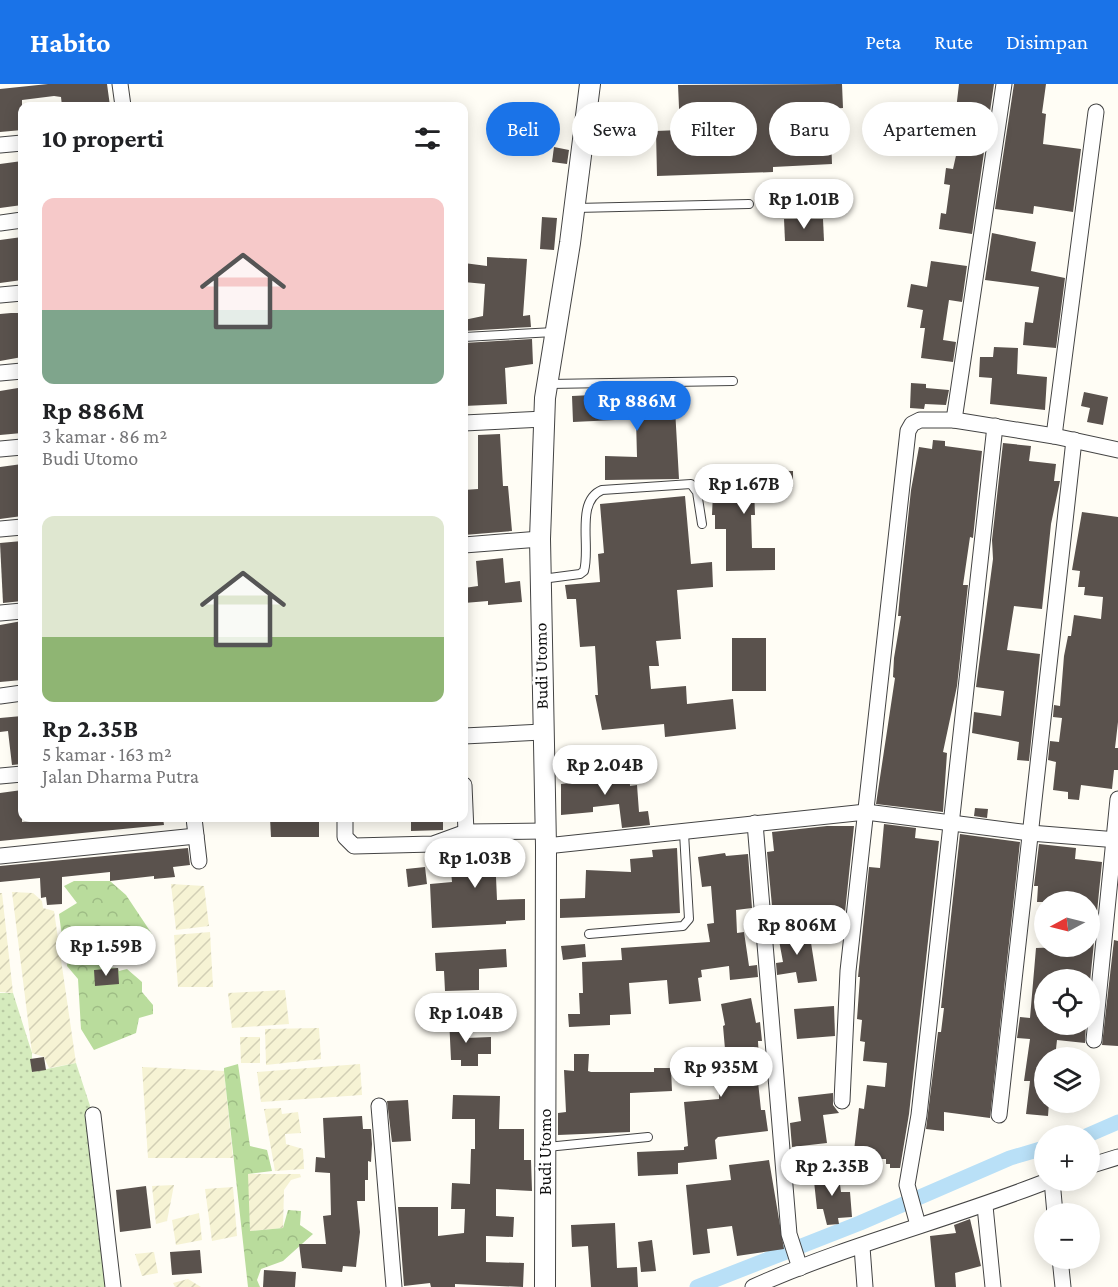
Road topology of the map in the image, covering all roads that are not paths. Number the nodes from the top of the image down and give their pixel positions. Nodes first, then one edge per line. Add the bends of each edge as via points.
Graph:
1 (120, 84) edge
2 (590, 84) edge
3 (1004, 84) edge
4 (122, 102) edge
5 (1096, 112) dead end
6 (18, 143) edge
7 (0, 145) edge
8 (749, 204) dead end
9 (574, 208) junction
10 (18, 220) edge
11 (0, 222) edge
12 (18, 293) edge
13 (0, 295) edge
14 (554, 332) junction
15 (468, 337) edge
16 (18, 371) edge
17 (0, 373) edge
18 (733, 381) dead end
19 (547, 384) junction
20 (544, 420) junction
21 (954, 420) junction
22 (468, 423) edge
23 (995, 426) junction
24 (1054, 436) junction
25 (1074, 440) junction
26 (18, 447) edge
27 (0, 449) edge
28 (1118, 450) edge
29 (702, 524) dead end
30 (18, 527) edge
31 (0, 529) edge
32 (540, 539) junction
33 (468, 545) edge
34 (540, 579) junction
35 (18, 611) edge
36 (0, 613) edge
37 (18, 694) edge
38 (0, 696) edge
39 (542, 732) junction
40 (468, 736) edge
41 (18, 774) edge
42 (0, 776) edge
43 (1118, 799) edge
44 (866, 812) junction
45 (194, 822) edge
46 (345, 822) edge
47 (466, 822) edge
48 (755, 823) junction
49 (949, 824) junction
50 (466, 832) junction
51 (684, 833) junction
52 (1030, 833) junction
53 (196, 836) junction
54 (546, 838) junction
55 (1116, 840) edge
56 (0, 856) edge
57 (199, 861) dead end
58 (589, 934) dead end
59 (1094, 1040) dead end
60 (842, 1101) dead end
61 (379, 1106) dead end
62 (93, 1115) dead end
63 (999, 1115) dead end
64 (648, 1137) dead end
65 (545, 1147) junction
66 (1118, 1157) edge
67 (1100, 1163) edge
68 (1034, 1187) edge
69 (985, 1206) junction
70 (917, 1219) junction
71 (861, 1247) junction
72 (797, 1261) junction
73 (1061, 1269) edge
74 (771, 1283) edge
75 (113, 1287) edge
76 (394, 1287) edge
77 (545, 1287) edge
78 (753, 1287) edge
79 (865, 1287) edge
80 (993, 1287) edge
81 (1063, 1287) edge

1 - 4 street
2 - 9 street, Budi Utomo
3 - 21 street
5 - 24 street
6 - 7 street
8 - 9 lane
9 - 14 street, Budi Utomo
10 - 11 street
12 - 13 street
14 - 15 lane
14 - 19 street, Budi Utomo
16 - 17 street
18 - 19 lane
19 - 20 street, Budi Utomo
20 - 22 street
20 - 32 street, Budi Utomo
21 - 23 street
21 - 44 street via 920,420 908,430
23 - 24 street
23 - 49 street
24 - 25 street
25 - 28 street
25 - 52 street
26 - 27 street
29 - 34 lane via 697,492 691,484 602,490 588,504 584,571
30 - 31 street
32 - 33 street
32 - 34 street, Budi Utomo
34 - 39 street, Budi Utomo
35 - 36 street
37 - 38 street
39 - 40 street
39 - 54 street, Budi Utomo
41 - 42 street
43 - 55 street
44 - 48 street
44 - 49 street
44 - 60 street via 848,972
45 - 53 street
46 - 50 street via 345,837 354,846 433,844
47 - 50 street
48 - 51 street
48 - 72 street via 789,1234
49 - 52 street
49 - 70 street via 919,1115 907,1185
50 - 54 street
51 - 54 street
51 - 58 lane via 689,920 683,926
52 - 55 street
52 - 63 street
53 - 56 street
53 - 57 street
54 - 65 street, Budi Utomo
55 - 59 street
61 - 76 street
62 - 75 street
64 - 65 lane
65 - 77 street, Budi Utomo
66 - 67 street
68 - 69 street
69 - 70 street
69 - 80 street
70 - 71 street
71 - 72 street
71 - 79 street
72 - 74 street
73 - 81 street
74 - 78 street

